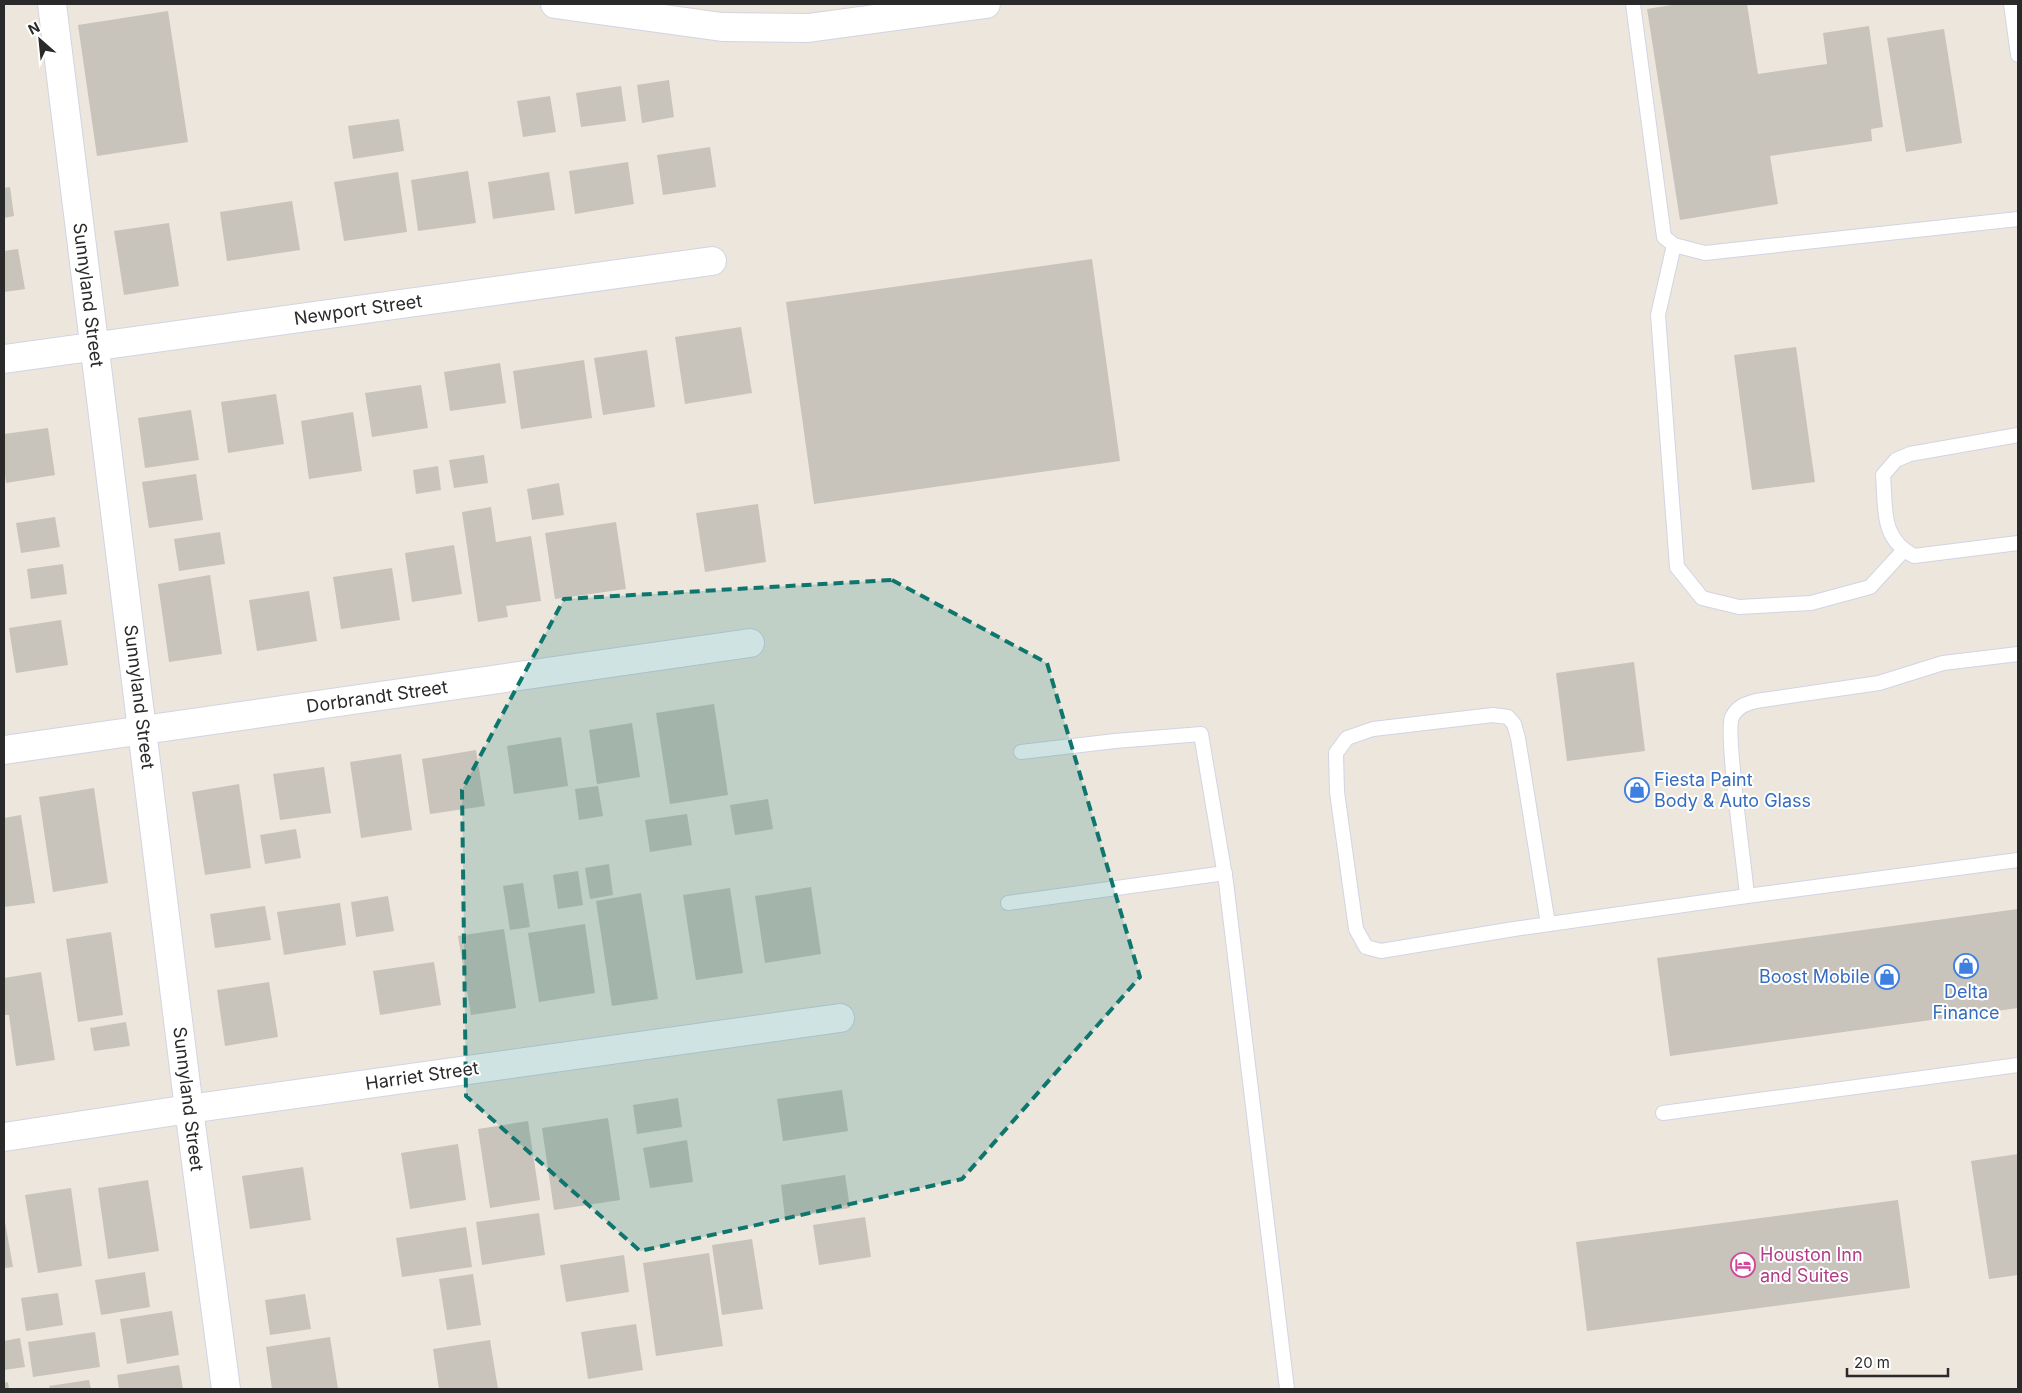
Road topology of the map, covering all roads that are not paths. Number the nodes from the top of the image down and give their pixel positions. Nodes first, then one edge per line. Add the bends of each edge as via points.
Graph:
1 (52, 4) edge
2 (555, 4) edge
3 (986, 4) edge
4 (1633, 4) edge
5 (2011, 4) edge
6 (2018, 55) edge
7 (2018, 219) edge
8 (1674, 246) junction
9 (712, 261) dead end
10 (94, 347) junction
11 (4, 359) edge
12 (2018, 435) edge
13 (2018, 543) edge
14 (1904, 550) junction
15 (750, 643) dead end
16 (2018, 654) edge
17 (143, 730) junction
18 (4, 750) edge
19 (1021, 752) dead end
20 (2018, 860) edge
21 (1225, 873) junction
22 (1748, 896) junction
23 (1008, 903) dead end
24 (1548, 924) junction
25 (840, 1018) dead end
26 (2018, 1065) edge
27 (189, 1109) junction
28 (1663, 1113) dead end
29 (4, 1137) edge
30 (226, 1389) edge
31 (1287, 1389) edge

1 - 10 street, Sunnyland Street
2 - 3 street via 722,27 808,28
4 - 8 lane via 1664,237
5 - 6 lane
7 - 8 lane via 1705,253
8 - 14 lane via 1658,315 1677,567 1702,598 1739,608 1810,603 1870,587
9 - 10 street, Newport Street
10 - 11 street, Newport Street
10 - 17 street, Sunnyland Street
12 - 14 lane via 1910,454 1896,460 1883,475 1886,511 1888,528
13 - 14 lane via 1914,556
15 - 17 street, Dorbrandt Street
16 - 22 lane via 1943,663 1879,684 1780,696 1739,706 1731,719 1731,747
17 - 18 street, Dorbrandt Street
17 - 27 street, Sunnyland Street
19 - 21 lane via 1201,734
20 - 22 lane
21 - 23 lane
21 - 31 lane
22 - 24 lane
24 - 24 lane via 1381,952 1366,947 1356,929 1337,792 1336,753 1347,738 1373,729 1493,715 1508,718 1514,724 1518,738
25 - 27 street, Harriet Street
26 - 28 lane
27 - 29 street, Harriet Street
27 - 30 street, Sunnyland Street

